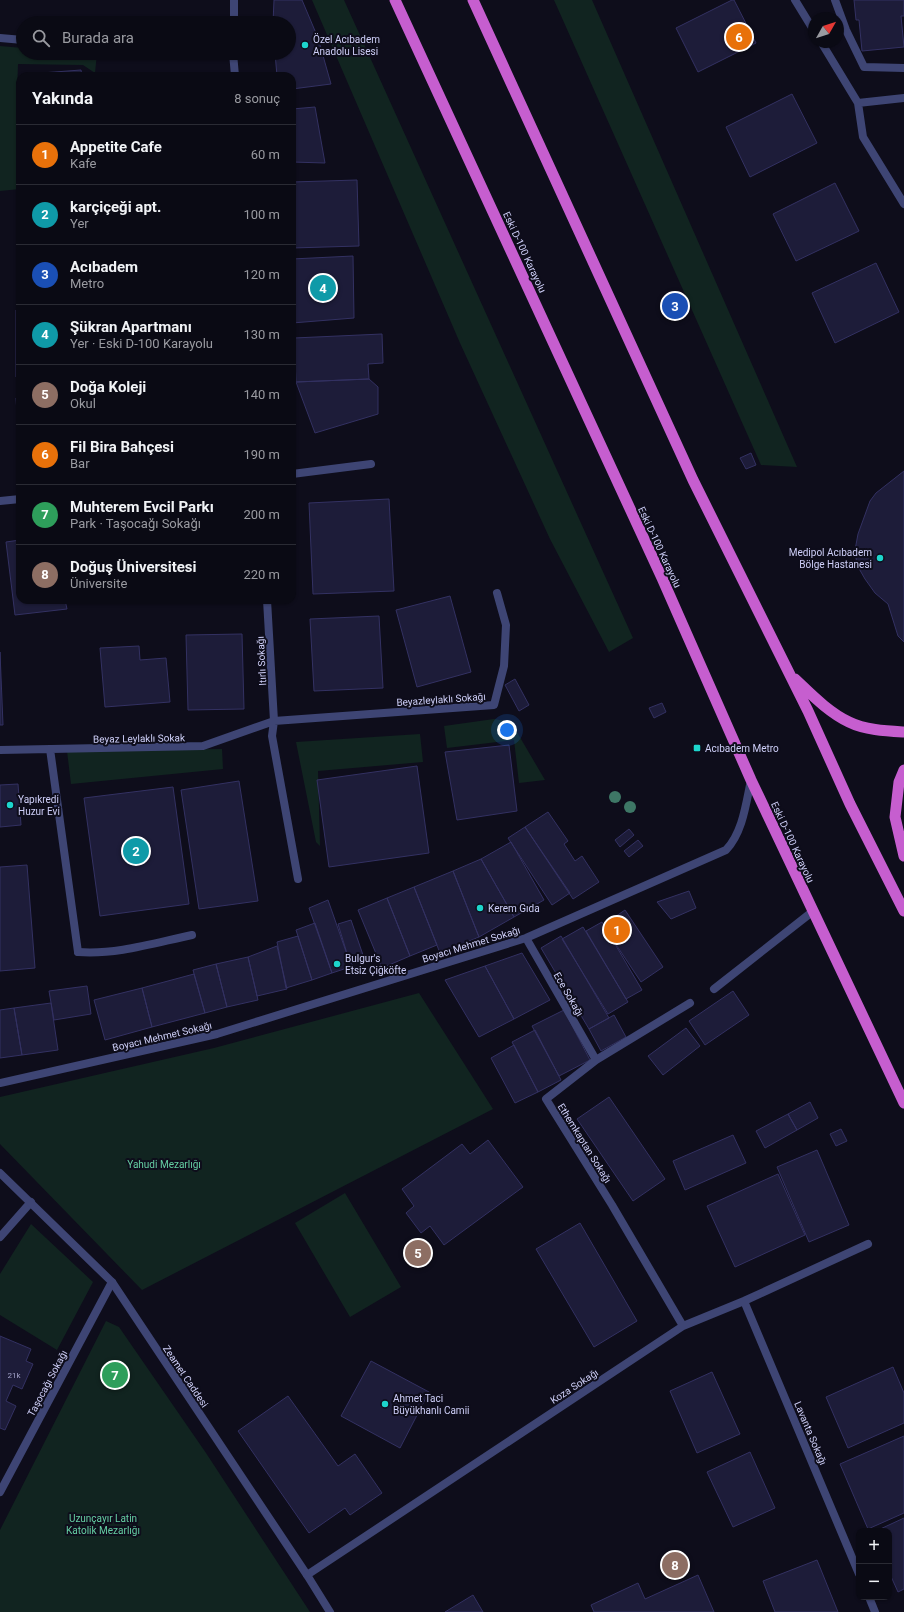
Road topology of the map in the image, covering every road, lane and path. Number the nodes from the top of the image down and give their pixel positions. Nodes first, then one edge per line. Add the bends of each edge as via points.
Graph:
1 (234, 0) edge
2 (395, 0) edge
3 (473, 0) edge
4 (795, 0) edge
5 (835, 0) edge
6 (234, 16) edge
7 (808, 21) edge
8 (0, 38) edge
9 (16, 39) edge
10 (825, 48) edge
11 (234, 60) edge
12 (904, 68) edge
13 (235, 72) edge
14 (904, 98) edge
15 (858, 103) junction
16 (904, 204) edge
17 (371, 464) dead end
18 (296, 473) edge
19 (16, 499) edge
20 (0, 501) edge
21 (497, 593) dead end
22 (267, 604) edge
23 (789, 672) junction
24 (274, 721) junction
25 (904, 732) edge
26 (50, 749) junction
27 (0, 750) edge
28 (904, 770) edge
29 (751, 780) junction
30 (904, 856) edge
31 (298, 879) dead end
32 (904, 911) edge
33 (812, 912) junction
34 (192, 935) dead end
35 (526, 938) junction
36 (714, 989) dead end
37 (690, 1003) dead end
38 (596, 1060) junction
39 (0, 1083) edge
40 (904, 1103) edge
41 (0, 1173) edge
42 (31, 1202) junction
43 (0, 1237) edge
44 (868, 1244) dead end
45 (112, 1282) junction
46 (744, 1301) junction
47 (683, 1326) junction
48 (0, 1492) edge
49 (856, 1567) edge
50 (307, 1575) junction
51 (870, 1600) edge
52 (330, 1612) edge
53 (875, 1612) edge

1 - 6 street
2 - 29 highway, Eski D-100 Karayolu via 662,578
3 - 23 highway via 693,480
4 - 7 street
5 - 12 street via 864,67
8 - 9 street
10 - 15 street
11 - 13 street
14 - 15 street
15 - 16 street via 863,137
17 - 18 street
19 - 20 street
21 - 24 street, Beyazleylaklı Sokağı via 506,625 504,666 494,705
22 - 24 street, Itırlı Sokağı
23 - 25 highway via 832,712 849,722 887,731
23 - 32 highway via 850,804
24 - 26 street, Beyaz Leylaklı Sokak via 203,746
24 - 31 street, Itırlı Sokağı via 272,736
26 - 27 street, Beyaz Leylaklı Sokak
26 - 34 street via 78,952 98,954
28 - 30 highway via 895,817
29 - 33 highway, Eski D-100 Karayolu
29 - 35 street, Boyacı Mehmet Sokağı via 737,831 733,842 726,850
33 - 36 street
33 - 40 highway, Eski D-100 Karayolu
35 - 38 street, Ece Sokağı
35 - 39 street, Boyacı Mehmet Sokağı via 217,1034
37 - 38 street, Ethemkaptan Sokağı
38 - 47 street, Ethemkaptan Sokağı via 546,1099
41 - 42 street, Zeamet Caddesi
42 - 43 street
42 - 45 street, Zeamet Caddesi
44 - 46 street, Koza Sokağı
45 - 48 street, Taşocağı Sokağı
45 - 50 street, Zeamet Caddesi
46 - 47 street, Koza Sokağı
46 - 49 street, Lavanta Sokağı
47 - 50 street, Koza Sokağı
50 - 52 street, Zeamet Caddesi
51 - 53 street

